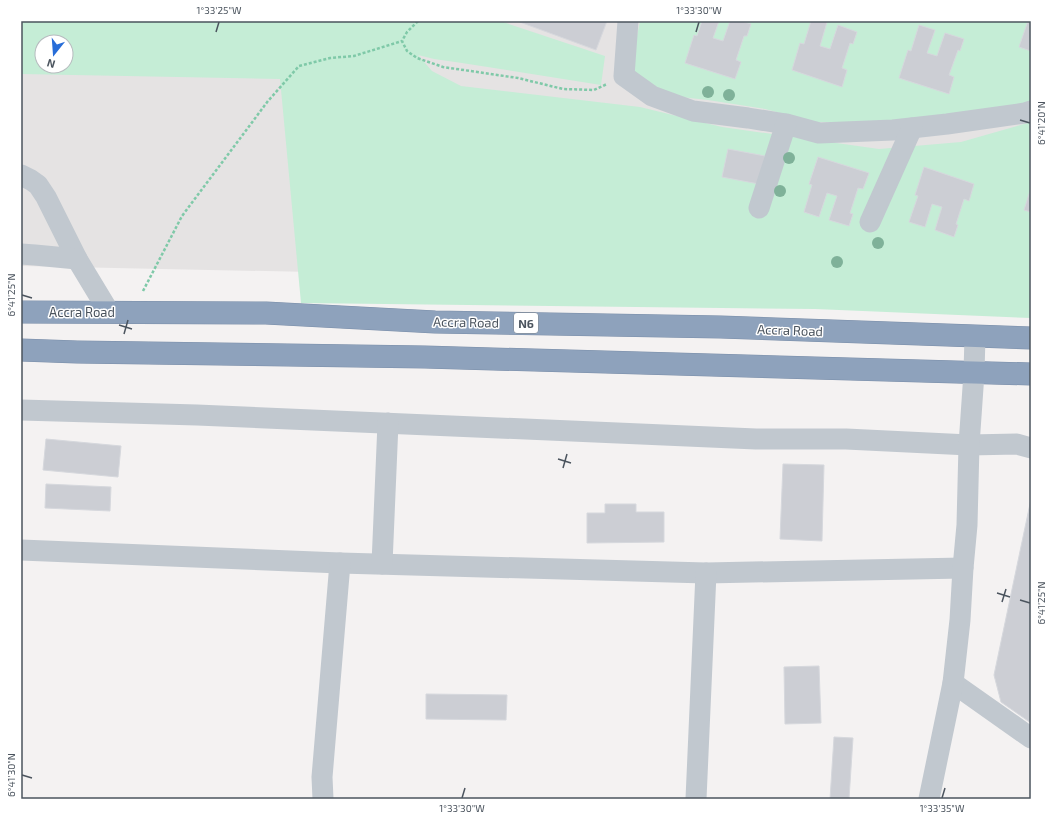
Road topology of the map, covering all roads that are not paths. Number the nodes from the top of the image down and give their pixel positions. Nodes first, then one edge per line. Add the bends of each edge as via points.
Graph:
1 (628, 21) edge
2 (1031, 111) edge
3 (786, 124) junction
4 (912, 128) junction
5 (21, 176) edge
6 (760, 208) dead end
7 (870, 222) dead end
8 (21, 254) edge
9 (77, 259) junction
10 (21, 312) edge
11 (109, 312) junction
12 (975, 336) junction
13 (1031, 338) edge
14 (21, 350) edge
15 (974, 373) junction
16 (1031, 374) edge
17 (21, 410) edge
18 (388, 423) junction
19 (970, 445) junction
20 (1031, 448) edge
21 (21, 550) edge
22 (340, 563) junction
23 (382, 564) junction
24 (963, 568) junction
25 (706, 573) junction
26 (953, 683) junction
27 (1031, 738) edge
28 (323, 799) edge
29 (696, 799) edge
30 (929, 799) edge

1 - 3 street via 624,76 652,96 693,111
2 - 4 street
3 - 4 street via 819,132
3 - 6 street
4 - 7 street
5 - 9 street via 38,185
8 - 9 street
9 - 11 street
10 - 11 highway, Accra Road / N6
11 - 12 highway, Accra Road / N6 via 266,313 435,322 721,327
12 - 13 highway, Accra Road / N6
12 - 15 street
14 - 15 highway via 425,357
15 - 16 highway
15 - 19 street
17 - 18 street
18 - 19 street via 756,439 846,439
18 - 23 street
19 - 20 street via 1016,444
19 - 24 street
21 - 22 street
22 - 23 street
22 - 28 street via 322,777
23 - 25 street
24 - 25 street
24 - 26 street
25 - 29 street
26 - 27 street
26 - 30 street

